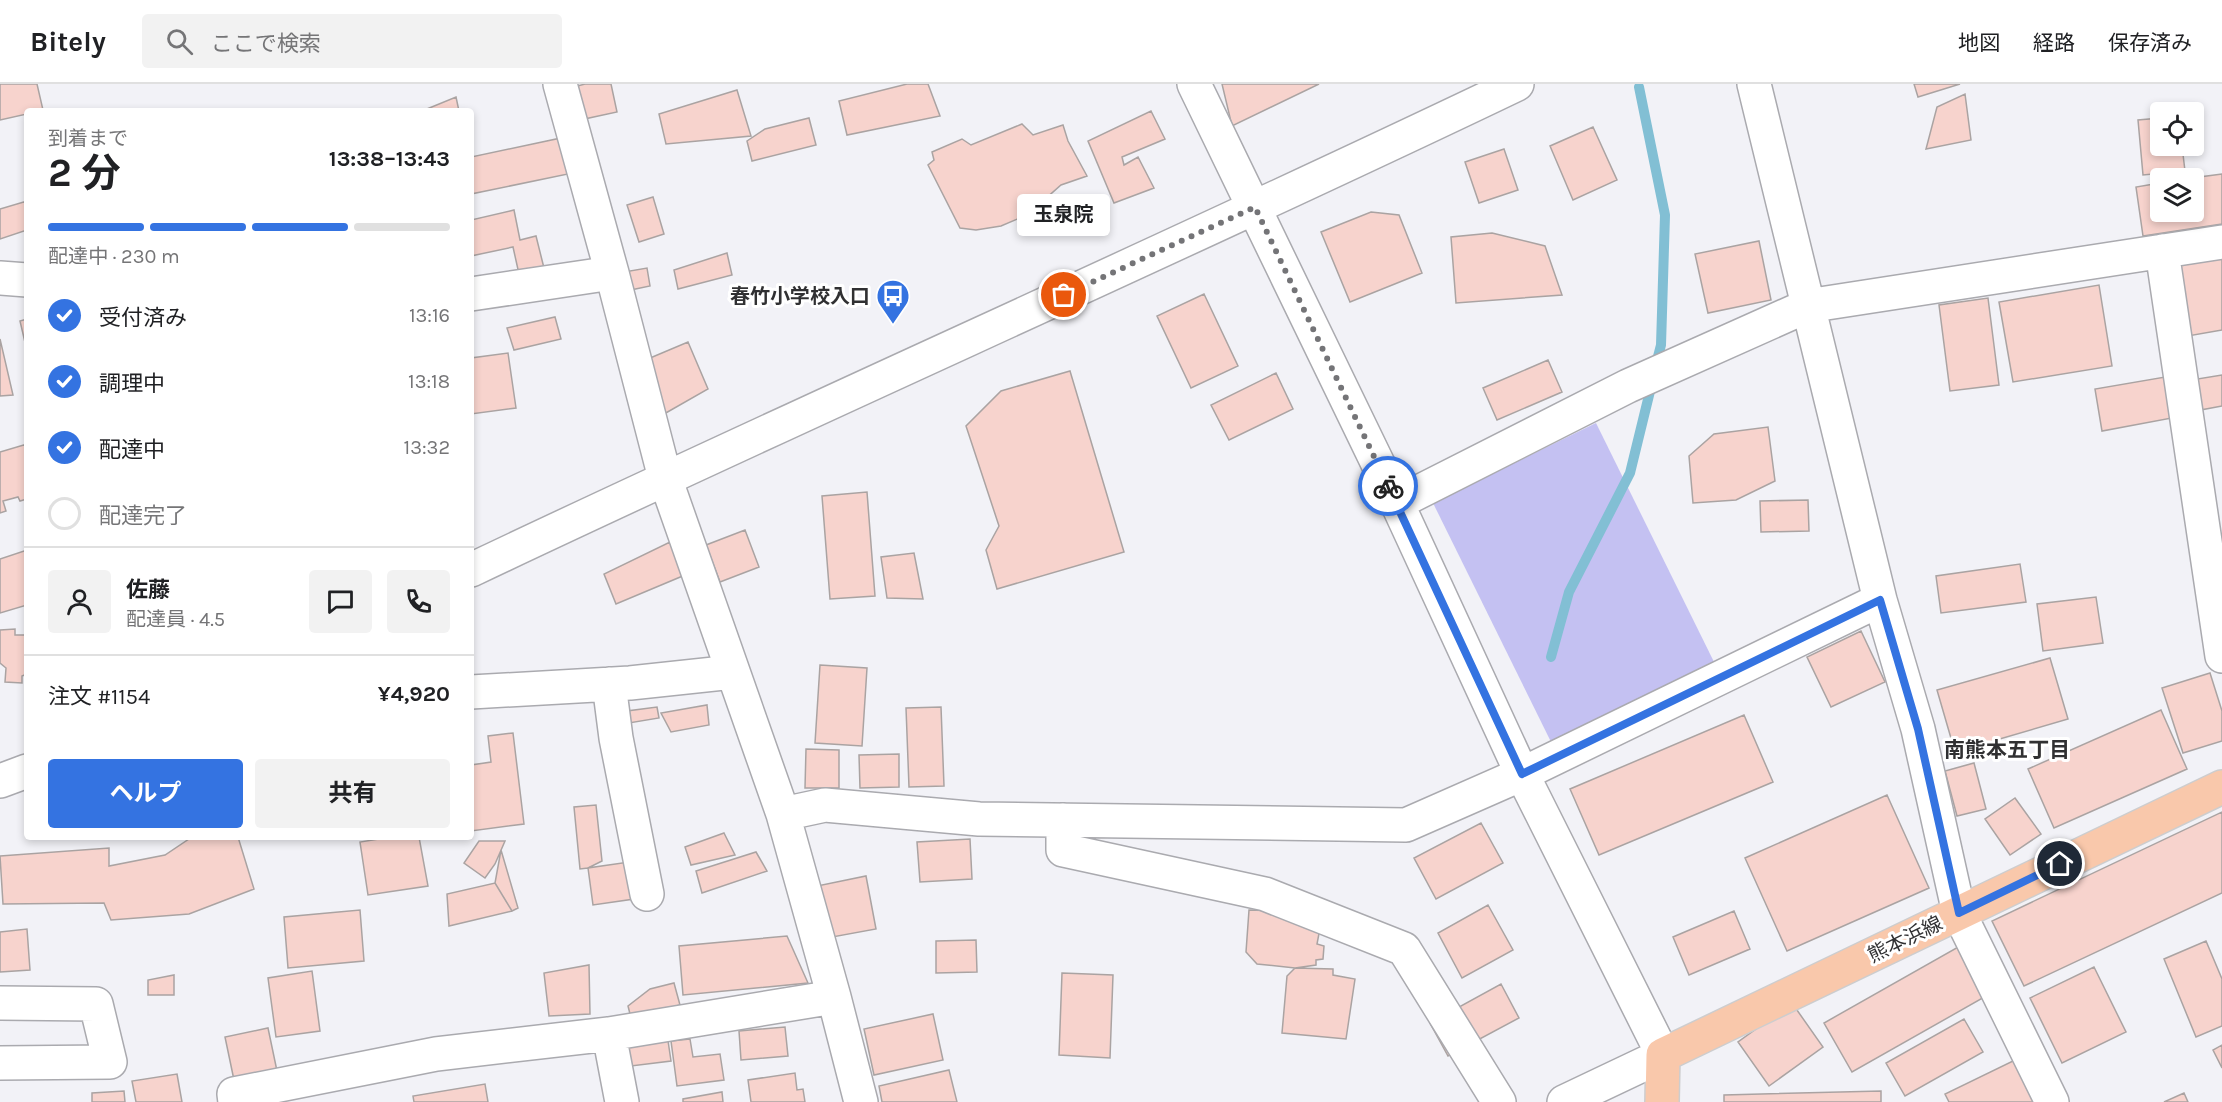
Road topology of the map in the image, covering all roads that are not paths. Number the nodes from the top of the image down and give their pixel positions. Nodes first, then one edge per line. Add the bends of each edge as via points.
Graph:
1 (560, 84) edge
2 (1194, 84) edge
3 (1517, 84) edge
4 (1754, 84) edge
5 (1255, 207) junction
6 (2222, 242) edge
7 (2162, 251) junction
8 (612, 273) junction
9 (0, 278) edge
10 (24, 280) edge
11 (474, 294) edge
12 (1807, 306) junction
13 (665, 478) junction
14 (1397, 503) junction
15 (474, 569) edge
16 (1880, 600) junction
17 (2222, 656) edge
18 (733, 672) junction
19 (609, 684) junction
20 (474, 692) edge
21 (24, 772) edge
22 (1522, 774) junction
23 (0, 781) edge
24 (2222, 787) edge
25 (783, 814) junction
26 (1063, 820) junction
27 (647, 894) dead end
28 (1959, 913) junction
29 (834, 997) junction
30 (0, 1003) edge
31 (609, 1034) junction
32 (1663, 1055) junction
33 (0, 1063) edge
34 (235, 1102) edge
35 (622, 1102) edge
36 (861, 1102) edge
37 (1499, 1102) edge
38 (1564, 1102) edge
39 (1662, 1102) edge
40 (2052, 1102) edge

1 - 8 street
2 - 5 street
3 - 5 street
4 - 12 street
5 - 13 street
5 - 14 street
6 - 7 street
7 - 12 street
7 - 17 street
8 - 11 street
8 - 13 street
9 - 10 street
12 - 14 street via 1628,386
12 - 16 street
13 - 15 street
13 - 18 street
14 - 22 street
16 - 22 street
16 - 28 street via 1918,729
18 - 19 street
18 - 25 street
19 - 20 street
19 - 27 street
21 - 23 street
22 - 26 street via 1406,825
22 - 32 street
24 - 28 main road, 熊本浜線
25 - 26 street via 825,805 979,819
25 - 29 street
26 - 37 street via 1063,850 1265,894 1404,949
28 - 32 main road, 熊本浜線
28 - 40 street
29 - 31 street
29 - 36 street
30 - 33 street via 96,1004 110,1062
31 - 34 street via 436,1054 234,1094
31 - 35 street
32 - 38 street
32 - 39 main road

